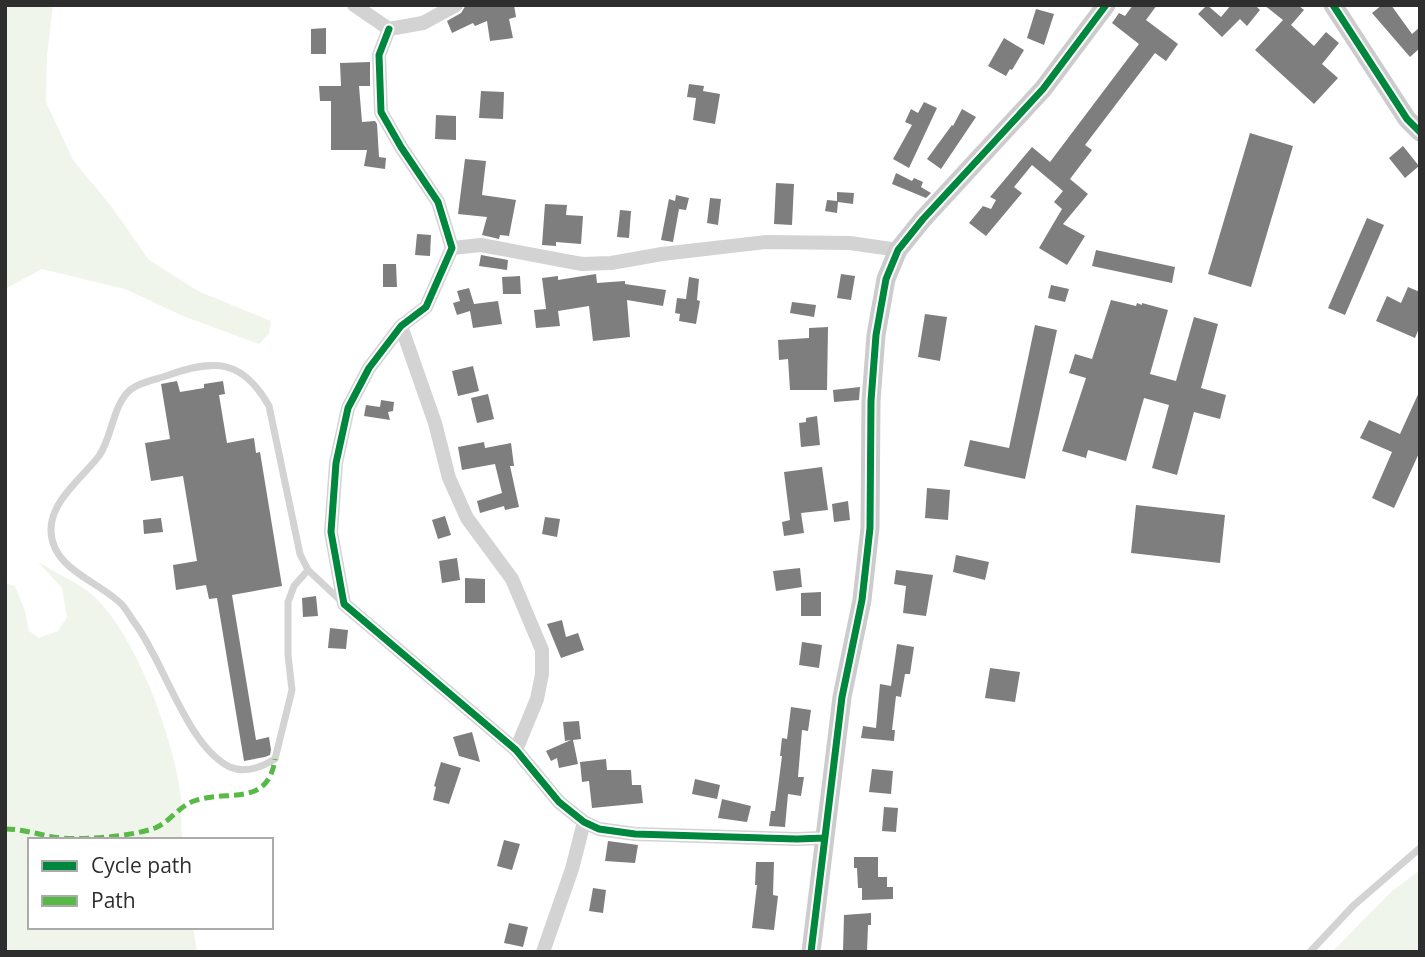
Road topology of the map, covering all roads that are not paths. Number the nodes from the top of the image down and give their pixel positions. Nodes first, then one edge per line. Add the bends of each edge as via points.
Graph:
1 (354, 5) edge
2 (456, 5) edge
3 (1106, 5) edge
4 (1332, 5) edge
5 (389, 29) junction
6 (1420, 132) edge
7 (452, 248) junction
8 (898, 250) junction
9 (401, 326) junction
10 (308, 570) junction
11 (344, 604) junction
12 (516, 750) junction
13 (584, 822) junction
14 (824, 838) junction
15 (1420, 848) edge
16 (543, 952) edge
17 (811, 952) edge
18 (1310, 952) edge

1 - 5 street
2 - 5 street via 423,23
3 - 8 main road via 1043,89
4 - 6 main road
5 - 7 street via 379,55 381,111 438,202
7 - 8 street via 481,245 582,264 766,242 850,243
7 - 9 street via 426,307
8 - 14 main road via 876,335 870,528
9 - 11 street via 369,368 348,408 336,463 331,532
9 - 12 street via 449,478 467,517 512,579 542,650 537,699
10 - 10 lane via 300,554 269,406 259,388 230,367 191,367 128,392 101,453 53,516 54,546 69,565 119,601 145,636 190,725 212,754 237,769 261,767 275,759 292,690 288,602
10 - 11 lane
11 - 12 street
12 - 13 street via 559,802
13 - 14 street via 635,834
13 - 16 street
14 - 17 main road
15 - 18 lane via 1353,906

